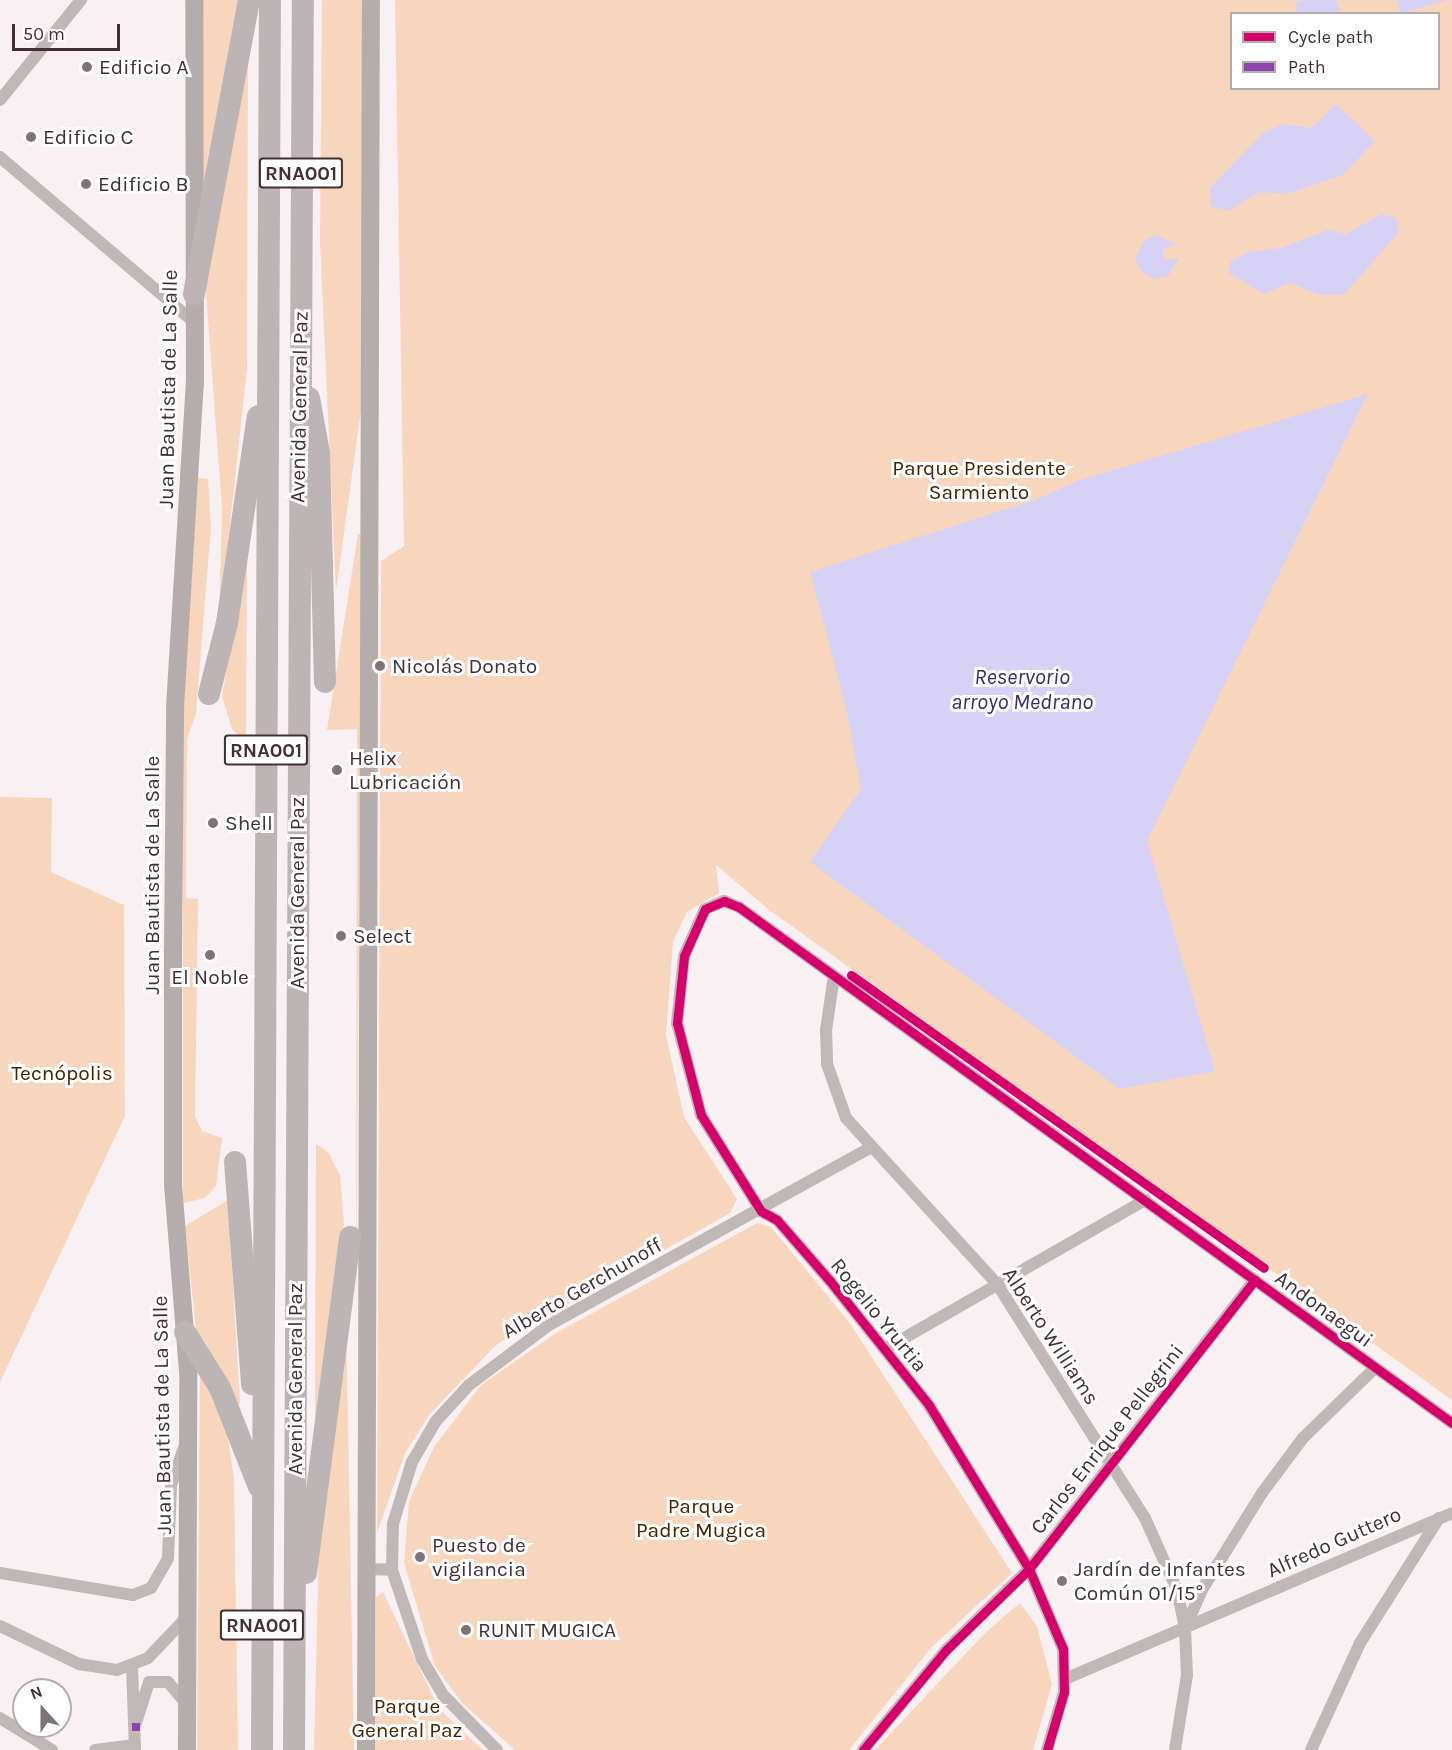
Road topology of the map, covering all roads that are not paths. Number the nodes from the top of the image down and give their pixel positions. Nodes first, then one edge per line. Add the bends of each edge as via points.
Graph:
1 (81, 0) edge
2 (194, 0) edge
3 (249, 0) edge
4 (270, 0) edge
5 (303, 0) edge
6 (371, 0) edge
7 (0, 100) edge
8 (0, 157) edge
9 (194, 294) junction
10 (195, 323) junction
11 (300, 346) junction
12 (268, 359) junction
13 (325, 682) dead end
14 (209, 694) dead end
15 (705, 909) joint
16 (834, 976) junction
17 (870, 1148) junction
18 (235, 1162) dead end
19 (1144, 1200) junction
20 (761, 1210) junction
21 (350, 1237) dead end
22 (1255, 1280) junction
23 (997, 1284) junction
24 (185, 1332) junction
25 (885, 1349) junction
26 (1374, 1368) junction
27 (1452, 1424) edge
28 (188, 1435) junction
29 (1111, 1465) junction
30 (264, 1499) junction
31 (1452, 1512) edge
32 (1440, 1517) junction
33 (368, 1569) junction
34 (1029, 1569) junction
35 (392, 1570) junction
36 (0, 1573) edge
37 (187, 1616) junction
38 (0, 1626) edge
39 (1185, 1628) junction
40 (295, 1648) junction
41 (132, 1667) junction
42 (1065, 1679) junction
43 (187, 1705) junction
44 (0, 1718) edge
45 (136, 1723) junction
46 (135, 1748) edge
47 (52, 1750) edge
48 (95, 1750) edge
49 (187, 1750) edge
50 (262, 1750) edge
51 (294, 1750) edge
52 (366, 1750) edge
53 (497, 1750) edge
54 (863, 1750) edge
55 (1047, 1750) edge
56 (1176, 1750) edge
57 (1311, 1750) edge

1 - 7 street
2 - 9 street, Juan Bautista de La Salle
3 - 9 highway
4 - 12 highway, Avenida General Paz / RNA001
5 - 11 highway, Avenida General Paz / RNA001
6 - 33 street
8 - 10 street
9 - 10 street, Juan Bautista de La Salle
10 - 24 street, Juan Bautista de La Salle via 175,718 173,1184
11 - 13 highway via 319,453
11 - 40 highway, Avenida General Paz / RNA001
12 - 14 highway via 227,624
12 - 30 highway, Avenida General Paz / RNA001
15 - 16 street, Andonaegui via 724,901 739,907
15 - 20 street, Rogelio Yrurtia via 684,956 677,1023 701,1114
16 - 17 street, Alberto Williams via 826,1030 829,1072 846,1118
16 - 19 street, Andonaegui
17 - 20 street, Alberto Gerchunoff
17 - 23 street, Alberto Williams
18 - 30 highway
19 - 22 street, Andonaegui
19 - 23 street
20 - 25 street, Rogelio Yrurtia via 777,1220
20 - 35 street, Alberto Gerchunoff via 549,1325 469,1385 436,1421 412,1462 393,1524
21 - 40 highway
22 - 26 street, Andonaegui
22 - 29 street, Carlos Enrique Pellegrini
23 - 25 street
23 - 29 street, Alberto Williams
24 - 28 street, Juan Bautista de La Salle
24 - 30 highway via 220,1388
25 - 34 street, Rogelio Yrurtia via 928,1406
26 - 27 street, Andonaegui
26 - 39 street via 1303,1438 1262,1493 1203,1588
28 - 36 street via 171,1485 168,1558 151,1588 133,1594
28 - 37 street, Juan Bautista de La Salle
29 - 34 street, Carlos Enrique Pellegrini
29 - 39 street, Alberto Williams via 1145,1518 1177,1590
30 - 50 highway, Avenida General Paz / RNA001
31 - 32 street, Alfredo Guttero
32 - 39 street, Alfredo Guttero
32 - 57 street via 1360,1643
33 - 35 street
33 - 52 street
34 - 42 street, Rogelio Yrurtia via 1063,1649
34 - 54 street, Carlos Enrique Pellegrini via 946,1650
35 - 53 street, Alberto Gerchunoff via 422,1659 442,1695
37 - 41 street via 167,1643
37 - 43 street, Juan Bautista de La Salle
38 - 41 street via 79,1664 117,1670
39 - 42 street, Alfredo Guttero
39 - 56 street, Alberto Williams via 1187,1676
40 - 51 highway, Avenida General Paz / RNA001
41 - 45 street
42 - 55 street, Rogelio Yrurtia
43 - 45 street via 168,1682 149,1682
43 - 49 street, Juan Bautista de La Salle
44 - 47 street
45 - 46 street
46 - 48 street

